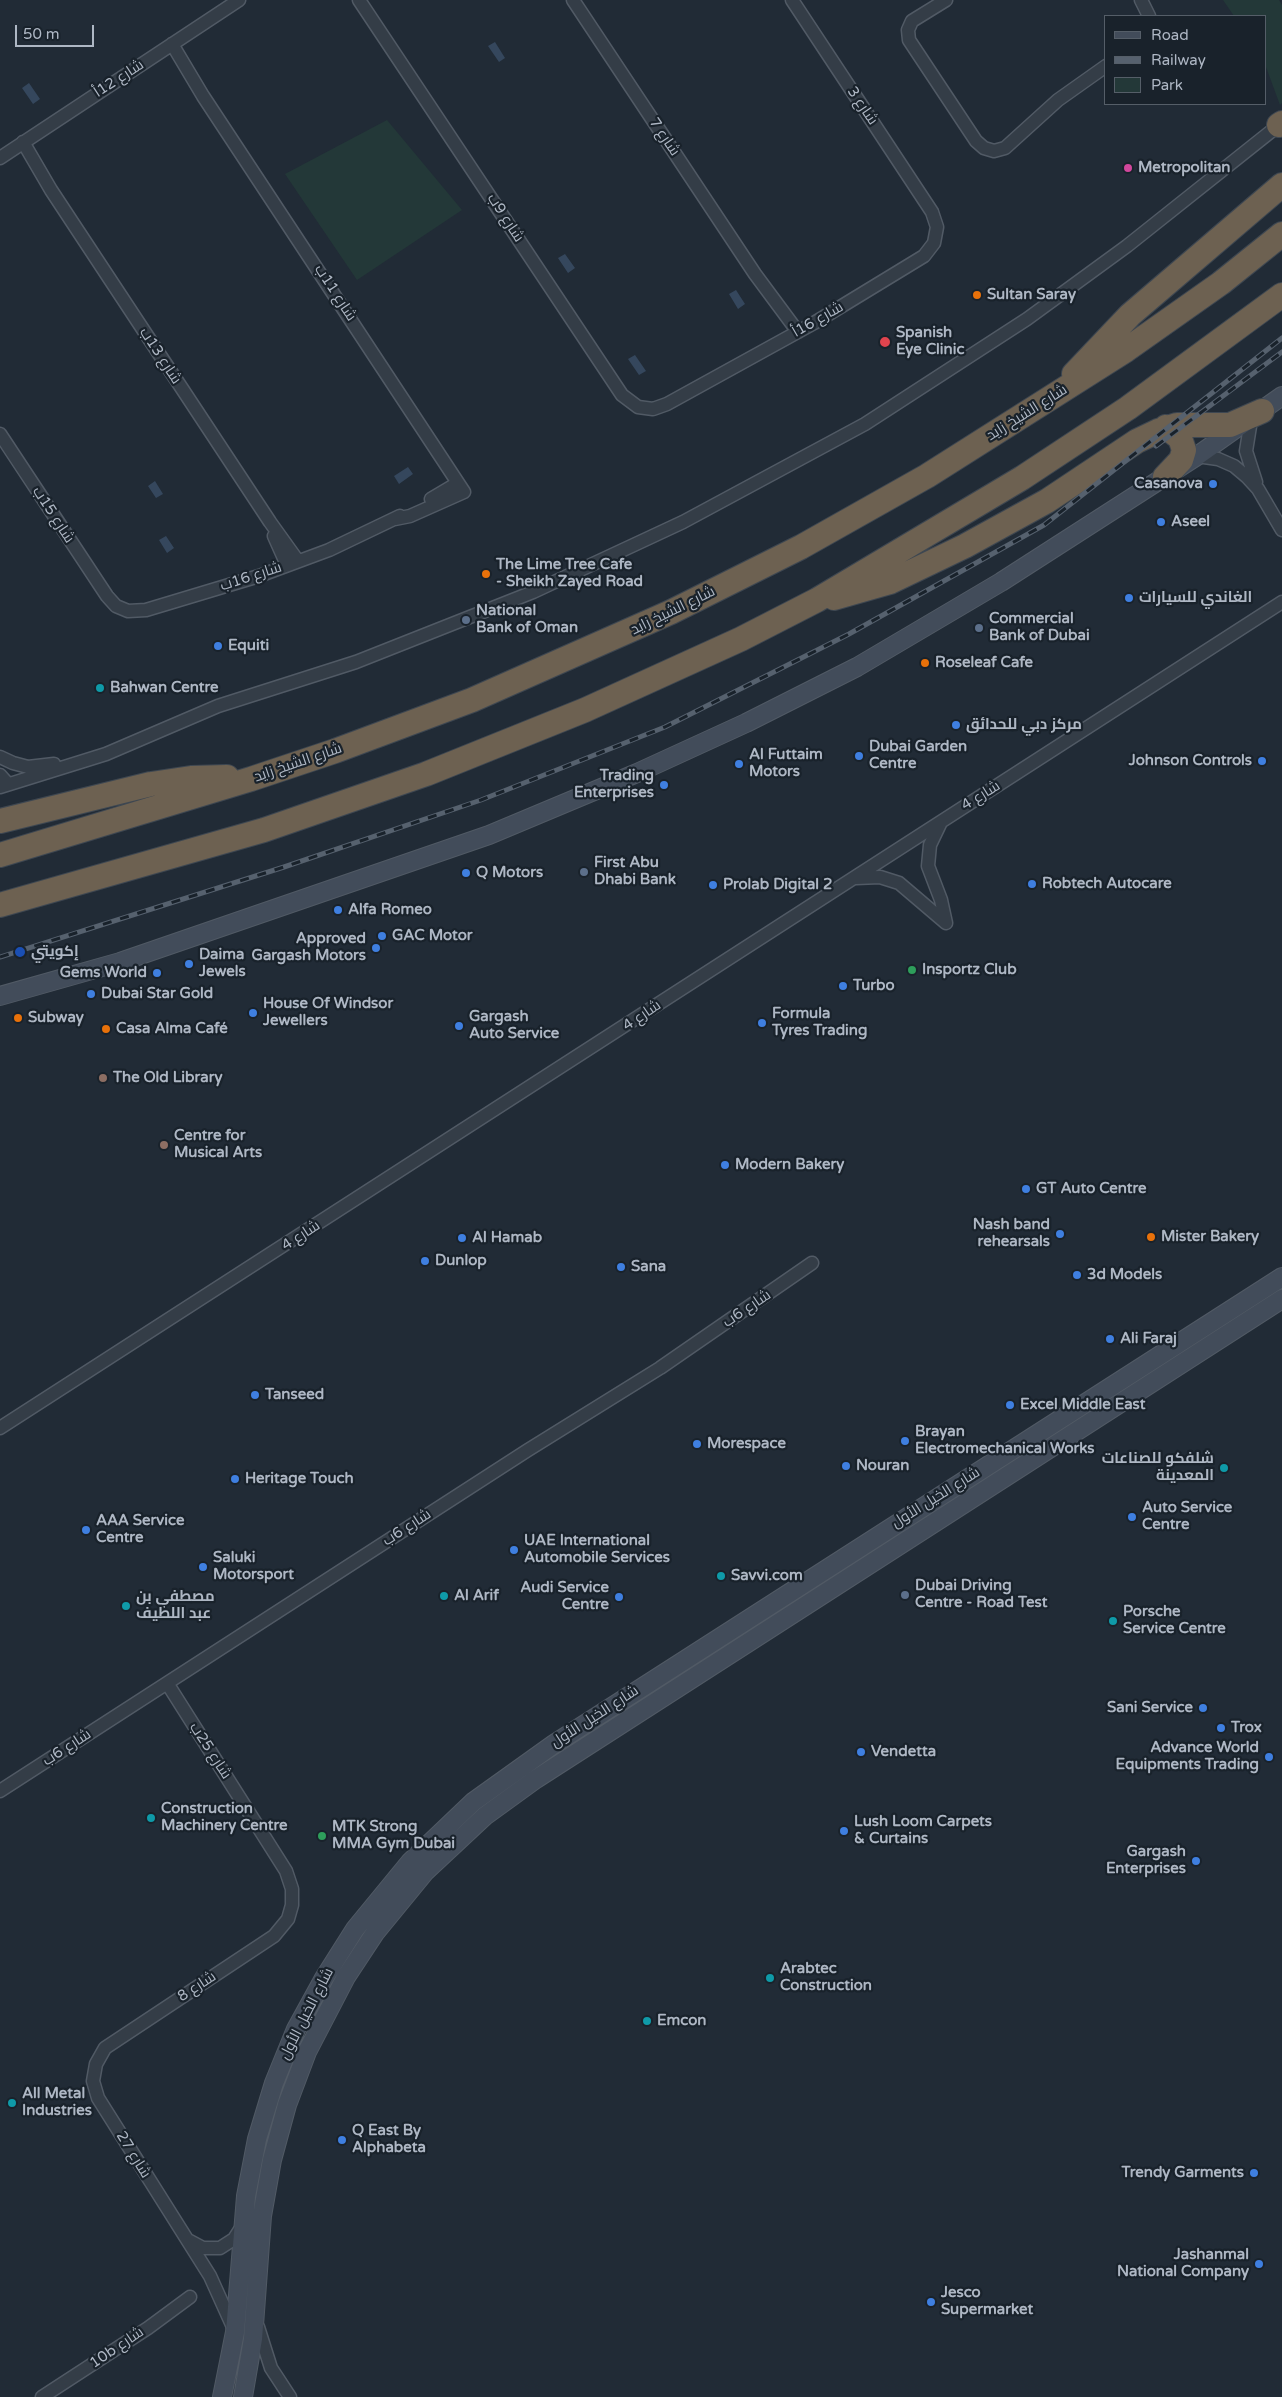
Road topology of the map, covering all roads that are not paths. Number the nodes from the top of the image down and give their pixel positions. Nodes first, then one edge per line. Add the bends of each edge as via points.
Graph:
1 (239, 0) edge
2 (359, 0) edge
3 (573, 0) edge
4 (792, 0) edge
5 (946, 0) edge
6 (1141, 0) edge
7 (1148, 15) edge
8 (168, 47) junction
9 (1104, 67) edge
10 (1281, 123) edge
11 (20, 145) junction
12 (0, 158) edge
13 (1282, 185) edge
14 (932, 212) joint
15 (1282, 234) edge
16 (1282, 295) edge
17 (794, 334) junction
18 (1061, 392) junction
19 (1282, 396) edge
20 (667, 404) joint
21 (1256, 416) junction
22 (1166, 428) junction
23 (0, 434) edge
24 (1197, 456) junction
25 (1165, 477) junction
26 (461, 488) joint
27 (1258, 489) junction
28 (1282, 529) edge
29 (292, 563) junction
30 (107, 596) joint
31 (818, 600) junction
32 (1282, 602) edge
33 (0, 757) edge
34 (93, 758) junction
35 (252, 778) junction
36 (3, 782) edge
37 (0, 821) edge
38 (942, 821) junction
39 (0, 855) edge
40 (854, 879) junction
41 (0, 906) edge
42 (0, 996) edge
43 (812, 1263) dead end
44 (1282, 1277) edge
45 (1282, 1299) edge
46 (0, 1428) edge
47 (166, 1683) junction
48 (0, 1790) edge
49 (293, 1898) joint
50 (94, 2072) joint
51 (242, 2225) junction
52 (182, 2234) junction
53 (190, 2297) dead end
54 (256, 2312) junction
55 (235, 2332) junction
56 (42, 2397) edge
57 (222, 2397) edge
58 (244, 2397) edge
59 (290, 2397) edge

1 - 8 street, شارع 12أ
2 - 20 street, شارع 9ب via 622,395 645,409
3 - 17 street, شارع 7
4 - 14 street, شارع 3
5 - 9 street via 912,21 908,30 909,40 976,141 984,148 994,151 1005,148 1058,100
6 - 7 street
8 - 11 street, شارع 12أ
8 - 26 street, شارع 11ب via 342,303
10 - 34 street via 1127,246 1032,316 874,419 818,450 676,525 533,592 339,668 204,711
11 - 12 street, شارع 12أ
11 - 29 street, شارع 13ب via 270,522
13 - 18 highway via 1130,315 1079,367
14 - 17 street, شارع 16أ via 936,235 924,256
15 - 18 highway, شارع الشيخ زايد via 1182,311
16 - 31 highway via 1181,371 1071,446
17 - 20 street, شارع 16أ
18 - 35 highway, شارع الشيخ زايد via 864,512 671,612 472,700 336,751
19 - 21 main road
21 - 22 highway via 1230,425
21 - 24 main road
21 - 27 street via 1246,451
22 - 25 highway via 1180,438 1184,450 1181,460
22 - 31 highway via 1137,441 1047,501 965,546 873,589
23 - 30 street, شارع 15ب
24 - 25 main road
24 - 27 street via 1218,459 1234,466
25 - 42 main road via 1001,582 857,666 683,753 462,844 120,962
26 - 29 street, شارع 16ب via 329,550
27 - 28 street
29 - 30 street, شارع 16ب via 140,611 122,609
31 - 41 highway via 663,676 426,774 264,830
32 - 38 street, شارع 4
33 - 34 street via 28,767
34 - 36 street
35 - 37 highway via 211,777 150,784
35 - 39 highway, شارع الشيخ زايد
38 - 40 street, شارع 4
38 - 40 street via 930,846 928,866 946,923 899,883 880,877
40 - 46 street, شارع 4
43 - 47 street, شارع 6ب via 660,1368
44 - 51 main road, شارع الخيل الأول via 554,1744 496,1784 452,1821 372,1906 309,2003 265,2111
45 - 54 main road, شارع الخيل الأول via 536,1779 485,1816 443,1853 407,1891 375,1933 332,2001 307,2052 287,2105 270,2169 259,2244
47 - 48 street, شارع 6ب
47 - 49 street, شارع 25ب via 286,1871
49 - 50 street, شارع 8 via 288,1919 274,1936 112,2042 100,2055
50 - 52 street, شارع 27 via 98,2098
51 - 52 street, شارع 27 via 234,2239 220,2248 203,2248
51 - 55 main road, شارع الخيل الأول
52 - 55 street, شارع 27 via 218,2290
53 - 56 street, 10b شارع
54 - 58 main road, شارع الخيل الأول
54 - 59 street via 267,2358
55 - 57 main road, شارع الخيل الأول

